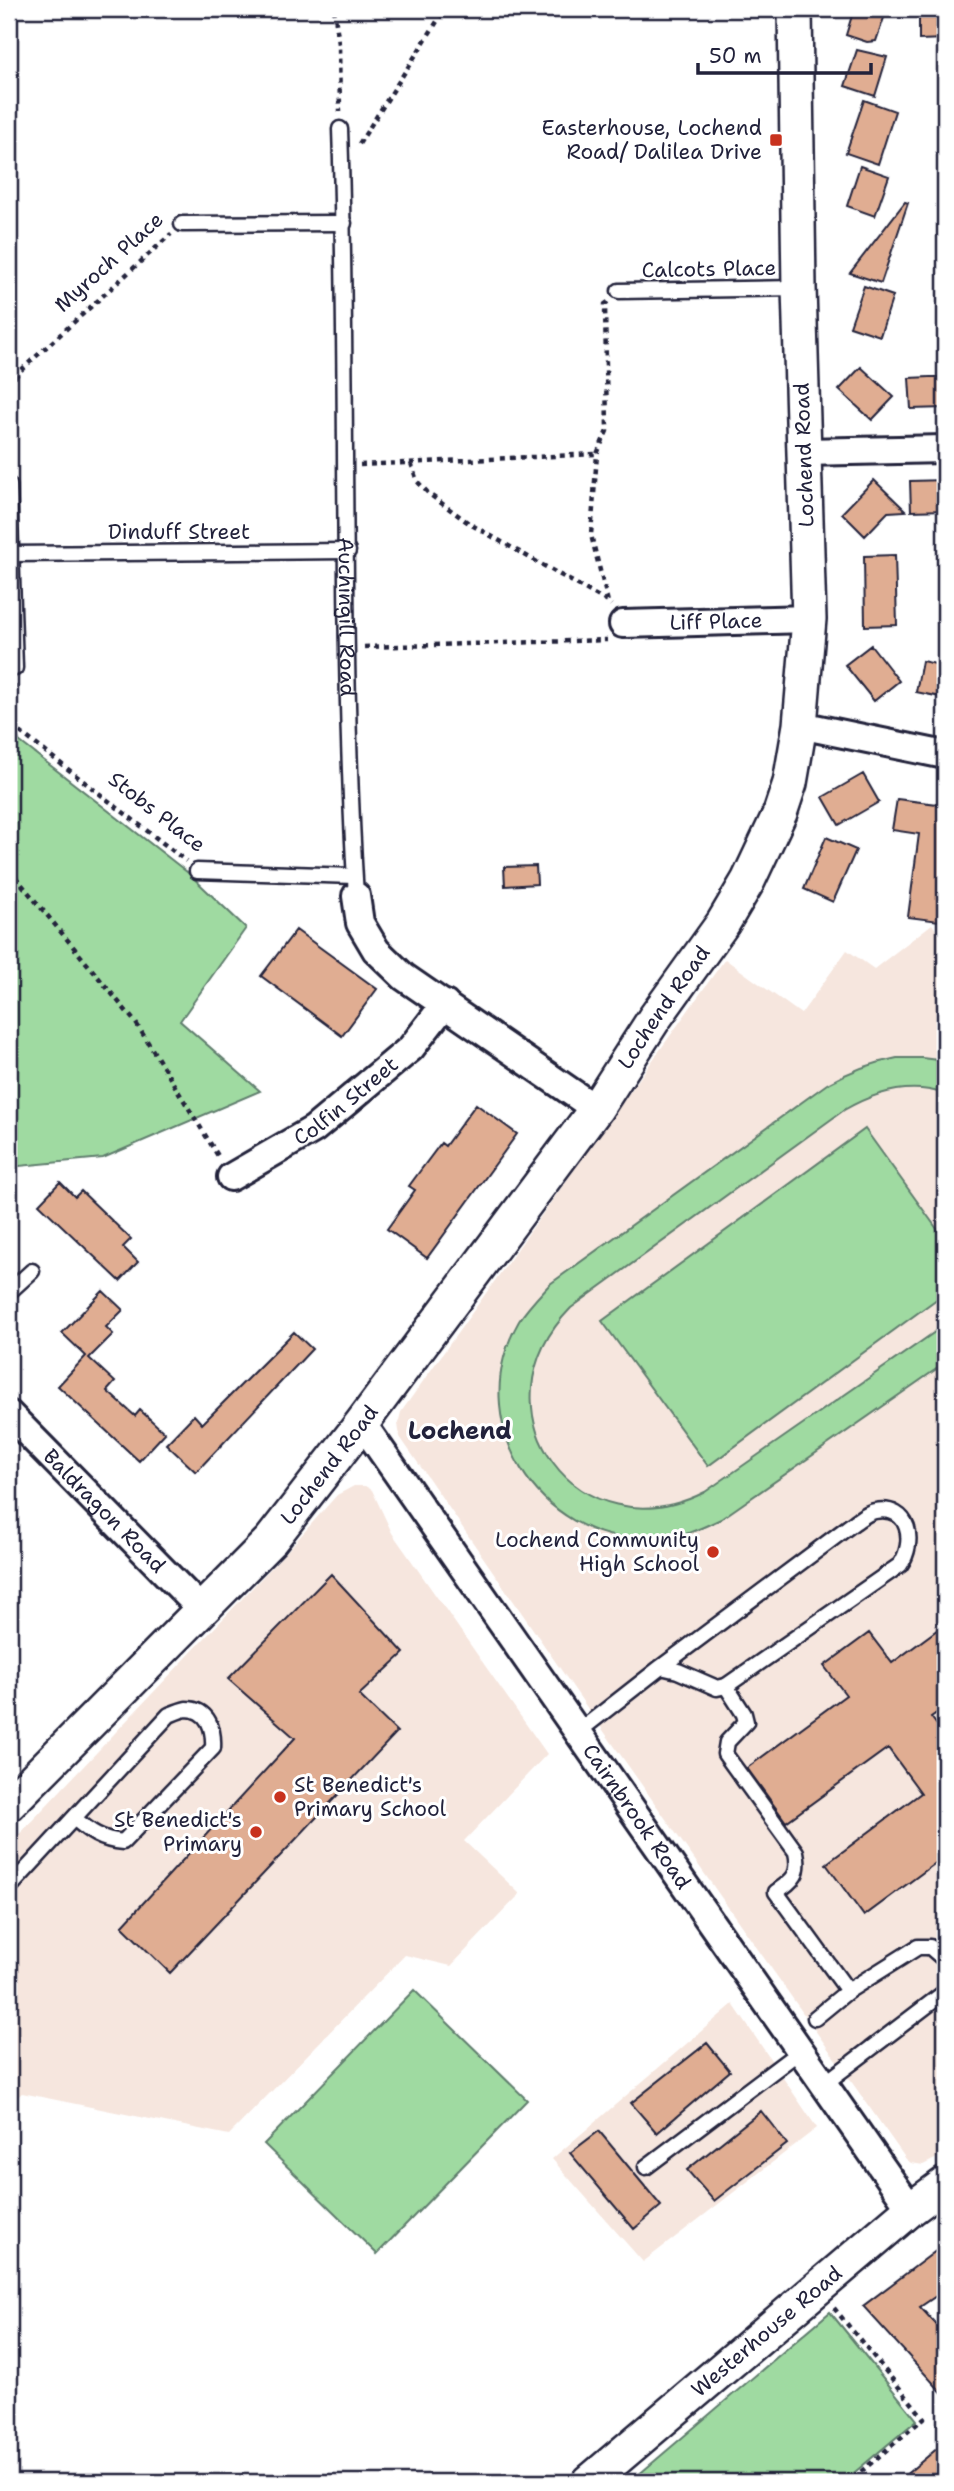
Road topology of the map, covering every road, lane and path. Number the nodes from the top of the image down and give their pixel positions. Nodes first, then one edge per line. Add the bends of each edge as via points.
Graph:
1 (334, 9) edge
2 (445, 9) edge
3 (795, 9) edge
4 (340, 130) joint
5 (342, 171) junction
6 (344, 223) junction
7 (182, 224) joint
8 (799, 288) junction
9 (619, 291) joint
10 (9, 386) edge
11 (945, 449) edge
12 (804, 452) junction
13 (597, 454) junction
14 (411, 463) junction
15 (347, 466) junction
16 (9, 485) edge
17 (348, 551) junction
18 (11, 554) junction
19 (608, 602) junction
20 (809, 619) junction
21 (623, 624) junction
22 (345, 647) junction
23 (15, 668) joint
24 (800, 725) junction
25 (15, 727) junction
26 (9, 748) edge
27 (945, 755) edge
28 (9, 869) edge
29 (197, 871) joint
30 (355, 886) junction
31 (444, 1004) junction
32 (596, 1109) junction
33 (231, 1177) joint
34 (32, 1270) dead end
35 (9, 1292) edge
36 (9, 1414) edge
37 (362, 1423) junction
38 (202, 1609) junction
39 (661, 1667) junction
40 (726, 1686) junction
41 (578, 1732) junction
42 (9, 1804) edge
43 (74, 1818) junction
44 (9, 1888) edge
45 (945, 1960) edge
46 (848, 1991) junction
47 (945, 1992) edge
48 (815, 2018) dead end
49 (800, 2050) junction
50 (824, 2084) junction
51 (646, 2167) dead end
52 (945, 2184) edge
53 (911, 2209) junction
54 (817, 2288) junction
55 (589, 2482) edge
56 (849, 2482) edge

1 - 4 path
2 - 5 path
3 - 8 street, Lochend Road
4 - 5 lane, Auchingill Road
5 - 6 lane, Auchingill Road
6 - 7 lane, Myroch Place
6 - 15 lane, Auchingill Road
7 - 10 path, Myroch Place
8 - 9 lane, Calcots Place
8 - 12 street, Lochend Road
9 - 13 path via 605,304 607,431
11 - 12 street
12 - 20 street, Lochend Road
13 - 14 path
13 - 19 path via 591,535
14 - 15 path
14 - 19 path via 416,481 470,524
15 - 17 lane, Auchingill Road
16 - 18 lane
17 - 18 lane, Dinduff Street
17 - 22 lane, Auchingill Road
18 - 23 lane
19 - 21 path via 622,614
20 - 21 street, Liff Place
20 - 24 street, Lochend Road
21 - 22 path via 616,639
22 - 30 lane, Auchingill Road
23 - 25 path
24 - 27 street
24 - 32 street, Lochend Road via 780,813 748,881
25 - 26 path
25 - 29 path, Stobs Place
28 - 33 path via 136,1023
29 - 30 lane, Stobs Place
30 - 31 street, Auchingill Road via 360,923 376,950 404,977
31 - 32 street, Auchingill Road
31 - 33 street, Colfin Street via 411,1048 314,1129
32 - 37 street, Lochend Road
34 - 35 lane
36 - 38 street, Baldragon Road
37 - 38 street, Lochend Road via 271,1540
37 - 41 street, Cairnbrook Road
38 - 42 street, Lochend Road
39 - 40 lane via 717,1688
39 - 40 lane via 855,1522 873,1511 890,1511 902,1518 910,1537 900,1565
39 - 41 lane
40 - 46 lane via 746,1722 727,1742 726,1754 796,1852 799,1866 793,1880 776,1892
41 - 49 street, Cairnbrook Road
43 - 43 lane via 169,1715 187,1709 205,1716 214,1731 213,1748 123,1842 93,1834
43 - 44 lane
45 - 46 lane via 930,1947 918,1947
46 - 48 lane
47 - 50 lane
49 - 50 street, Cairnbrook Road
49 - 51 lane
50 - 53 street, Cairnbrook Road
52 - 53 street, Westerhouse Road
53 - 54 street, Westerhouse Road
54 - 55 street, Westerhouse Road
54 - 56 path via 924,2418

